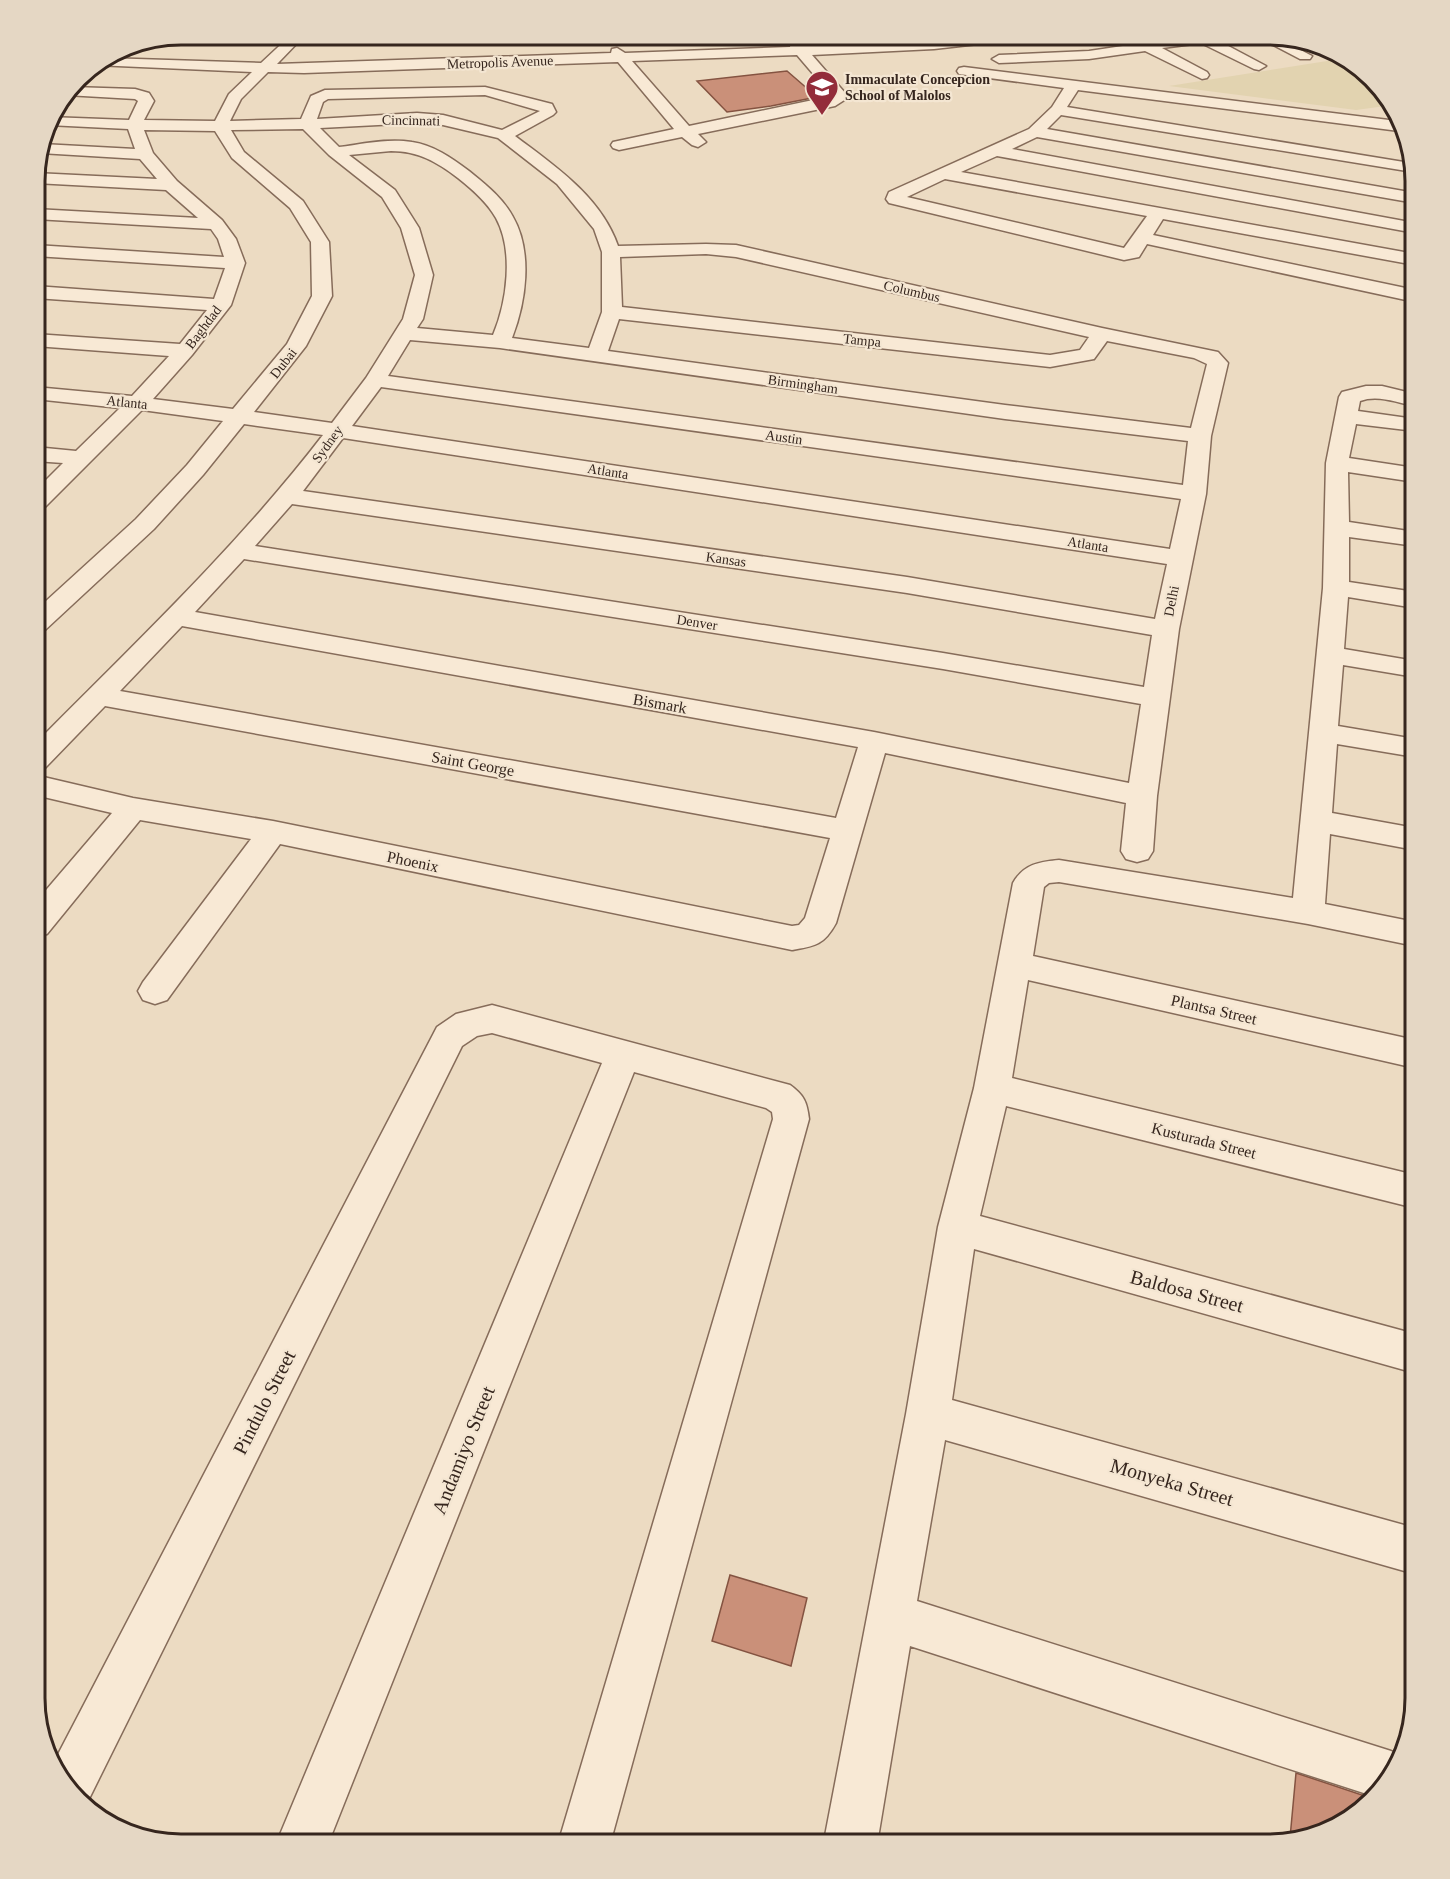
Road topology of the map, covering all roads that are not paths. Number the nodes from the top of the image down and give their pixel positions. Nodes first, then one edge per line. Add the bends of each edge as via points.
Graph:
1 (287, 45) edge
2 (834, 45) edge
3 (1153, 45) edge
4 (1216, 45) edge
5 (1146, 46) junction
6 (1284, 46) edge
7 (799, 48) junction
8 (620, 55) junction
9 (1089, 55) junction
10 (1305, 56) dead end
11 (1041, 58) junction
12 (114, 62) edge
13 (1259, 66) dead end
14 (264, 67) junction
15 (1117, 69) dead end
16 (1202, 75) dead end
17 (1069, 78) junction
18 (79, 91) edge
19 (1177, 98) junction
20 (1057, 110) junction
21 (742, 120) junction
22 (1354, 120) junction
23 (59, 121) edge
24 (1228, 121) junction
25 (307, 124) junction
26 (134, 125) junction
27 (1393, 125) edge
28 (220, 126) junction
29 (1166, 128) junction
30 (1291, 130) junction
31 (686, 132) junction
32 (1035, 132) junction
33 (760, 133) dead end
34 (504, 135) junction
35 (699, 143) dead end
36 (619, 146) dead end
37 (49, 149) edge
38 (998, 151) junction
39 (335, 152) junction
40 (145, 154) junction
41 (1353, 158) junction
42 (1404, 167) edge
43 (944, 174) junction
44 (45, 178) edge
45 (171, 184) junction
46 (1011, 186) junction
47 (1405, 196) edge
48 (1090, 200) junction
49 (1158, 213) junction
50 (45, 215) edge
51 (977, 220) junction
52 (216, 224) junction
53 (1405, 226) edge
54 (1057, 238) junction
55 (1143, 238) junction
56 (45, 251) edge
57 (611, 252) junction
58 (1405, 257) edge
59 (236, 263) junction
60 (45, 293) edge
61 (1405, 294) edge
62 (221, 305) junction
63 (612, 312) junction
64 (405, 333) junction
65 (1102, 334) junction
66 (45, 341) edge
67 (500, 342) junction
68 (185, 351) junction
69 (596, 356) junction
70 (1211, 356) joint
71 (375, 380) junction
72 (45, 394) edge
73 (1405, 398) edge
74 (137, 403) junction
75 (240, 416) junction
76 (1347, 416) junction
77 (1405, 424) edge
78 (337, 430) junction
79 (1200, 436) junction
80 (45, 455) edge
81 (81, 458) junction
82 (1337, 463) junction
83 (1405, 473) edge
84 (45, 494) edge
85 (1194, 494) junction
86 (286, 496) junction
87 (1337, 528) junction
88 (1405, 537) edge
89 (238, 551) junction
90 (1179, 558) junction
91 (1336, 588) junction
92 (1405, 598) edge
93 (45, 616) edge
94 (176, 617) junction
95 (1166, 629) junction
96 (1329, 655) junction
97 (1405, 667) edge
98 (100, 696) junction
99 (1155, 698) junction
100 (1324, 733) junction
101 (874, 741) junction
102 (1405, 746) edge
103 (45, 751) edge
104 (45, 787) edge
105 (1142, 796) junction
106 (133, 808) junction
107 (1315, 821) junction
108 (846, 830) junction
109 (273, 832) junction
110 (1405, 837) edge
111 (1137, 851) dead end
112 (1308, 912) junction
113 (45, 913) edge
114 (1405, 932) edge
115 (1013, 964) junction
116 (155, 991) dead end
117 (1405, 1052) edge
118 (623, 1055) junction
119 (992, 1088) junction
120 (1405, 1189) edge
121 (958, 1227) junction
122 (1405, 1351) edge
123 (928, 1414) junction
124 (1405, 1548) edge
125 (892, 1617) junction
126 (1382, 1773) edge
127 (72, 1779) edge
128 (306, 1834) edge
129 (587, 1834) edge
130 (853, 1834) edge

1 - 14 street
2 - 7 street, Metropolis Avenue
3 - 5 street
4 - 13 street
5 - 9 street
5 - 16 street
6 - 10 street
7 - 8 street, Metropolis Avenue
7 - 21 street via 842,97
8 - 14 street, Metropolis Avenue via 304,69
8 - 31 street
9 - 11 street
9 - 15 street
11 - 17 street
11 - 17 street via 968,65
12 - 14 street, Metropolis Avenue
14 - 28 street via 234,97
17 - 19 street
17 - 20 street
18 - 26 street via 144,96 146,101
19 - 24 street
19 - 29 street
20 - 29 street
20 - 32 street
21 - 31 street
21 - 33 street
22 - 27 street
22 - 30 street
22 - 41 street
23 - 26 street, Cincinnati
24 - 29 street
24 - 30 street
24 - 30 street
25 - 28 street, Cincinnati
25 - 34 street, Cincinnati via 417,118 443,120
25 - 34 street via 316,99 325,95 485,91 547,107 543,116
25 - 39 street, Sydney
26 - 28 street, Cincinnati
26 - 40 street
28 - 75 street, Dubai via 238,155 297,205 320,242 322,296 296,346
30 - 41 street
31 - 35 street
31 - 36 street
32 - 38 street
32 - 47 street
34 - 57 street, Cincinnati via 556,173 581,200 603,228
37 - 40 street
38 - 43 street
38 - 53 street
39 - 64 street, Sydney via 389,194 413,236 424,275 413,319
39 - 67 street via 400,146 421,149 449,164 487,195 509,225 513,256 515,297
40 - 45 street
41 - 42 street
43 - 46 street
43 - 51 street via 895,199
44 - 45 street
45 - 52 street
46 - 48 street
46 - 51 street
48 - 49 street
48 - 54 street
49 - 55 street
49 - 58 street
50 - 52 street
51 - 54 street
52 - 59 street
54 - 55 street via 1124,254 1132,253
55 - 61 street
56 - 59 street
57 - 63 street, Cincinnati
57 - 65 street, Columbus via 736,251
59 - 62 street, Baghdad
60 - 62 street
62 - 68 street, Baghdad
63 - 65 street, Tampa via 1050,361 1087,355
63 - 69 street, Cincinnati
64 - 67 street, Birmingham
64 - 71 street, Sydney
65 - 70 street, Columbus
66 - 68 street
67 - 69 street, Birmingham
68 - 74 street, Baghdad
69 - 79 street, Birmingham
70 - 79 street, Delhi via 1218,363
71 - 78 street, Sydney
71 - 85 street, Austin
72 - 74 street, Atlanta
73 - 76 street via 1359,392 1350,397
74 - 75 street, Atlanta
74 - 81 street, Baghdad
75 - 78 street, Atlanta
75 - 93 street, Dubai via 145,524
76 - 77 street
76 - 82 street
78 - 86 street, Sydney
78 - 90 street, Atlanta
79 - 85 street, Delhi
80 - 81 street
81 - 84 street, Baghdad
82 - 83 street
82 - 87 street
85 - 90 street, Delhi
86 - 89 street, Sydney
86 - 95 street, Kansas via 907,585
87 - 88 street
87 - 91 street
89 - 94 street, Sydney
89 - 99 street, Denver via 931,659
90 - 95 street, Delhi
91 - 92 street
91 - 96 street
94 - 98 street, Sydney
94 - 101 street, Bismark
95 - 99 street, Delhi
96 - 97 street
96 - 100 street
98 - 103 street, Sydney
98 - 108 street, Saint George
99 - 105 street, Delhi
100 - 102 street
100 - 107 street
101 - 105 street, Bismark
101 - 108 street
104 - 106 street, Phoenix
105 - 111 street, Delhi
106 - 109 street, Phoenix
106 - 113 street
107 - 110 street
107 - 112 street
108 - 109 street, Phoenix via 820,923 809,935 792,938
109 - 116 street
112 - 114 street
112 - 115 street via 1059,871 1040,873 1029,882
115 - 117 street, Plantsa Street
115 - 119 street
118 - 127 street, Pindulo Street via 492,1018 468,1024 449,1037
118 - 128 street, Andamiyo Street
118 - 129 street via 777,1096 789,1104 791,1119
119 - 120 street, Kusturada Street
119 - 121 street
121 - 122 street, Baldosa Street
121 - 123 street
123 - 124 street, Monyeka Street
123 - 125 street
125 - 126 street
125 - 130 street

